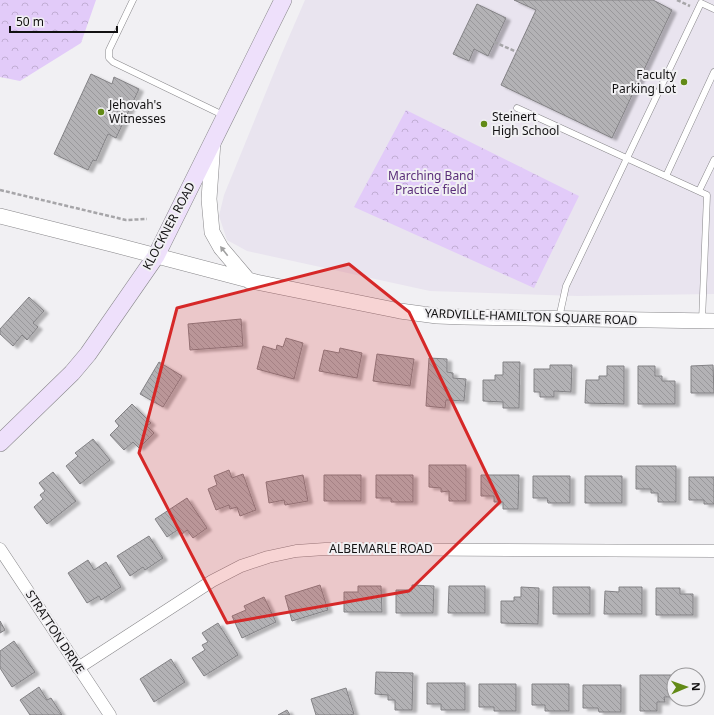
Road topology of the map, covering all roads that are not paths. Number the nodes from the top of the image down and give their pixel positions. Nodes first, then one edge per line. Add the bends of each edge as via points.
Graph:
1 (134, 0) edge
2 (283, 0) edge
3 (714, 9) edge
4 (714, 72) edge
5 (517, 108) dead end
6 (225, 116) junction
7 (213, 140) junction
8 (628, 159) junction
9 (714, 160) edge
10 (666, 176) junction
11 (699, 191) junction
12 (707, 195) junction
13 (714, 198) edge
14 (0, 216) edge
15 (156, 256) junction
16 (249, 281) junction
17 (559, 318) junction
18 (708, 321) edge
19 (0, 443) edge
20 (0, 549) edge
21 (714, 551) edge
22 (78, 668) junction
23 (110, 715) edge

1 - 6 lane via 109,50 109,58
2 - 6 main road, KLOCKNER ROAD
3 - 8 lane via 701,3
4 - 10 lane
5 - 8 lane
6 - 7 main road, KLOCKNER ROAD
7 - 15 main road, KLOCKNER ROAD
16 -> 7 street via 221,248 212,232 209,199
8 - 10 lane
8 - 17 lane via 566,286
9 - 11 lane
10 - 11 lane
11 - 12 lane
12 - 13 lane
12 - 18 lane
14 - 15 street, YARDVILLE-HAMILTON SQUARE ROAD
15 - 16 street, YARDVILLE-HAMILTON SQUARE ROAD
15 - 19 main road, KLOCKNER ROAD via 88,354
16 - 17 street, YARDVILLE-HAMILTON SQUARE ROAD via 422,314
17 - 18 street, YARDVILLE-HAMILTON SQUARE ROAD
20 - 22 street, STRATTON DRIVE
21 - 22 street, ALBEMARLE ROAD via 296,551 241,566 212,581
22 - 23 street, STRATTON DRIVE

